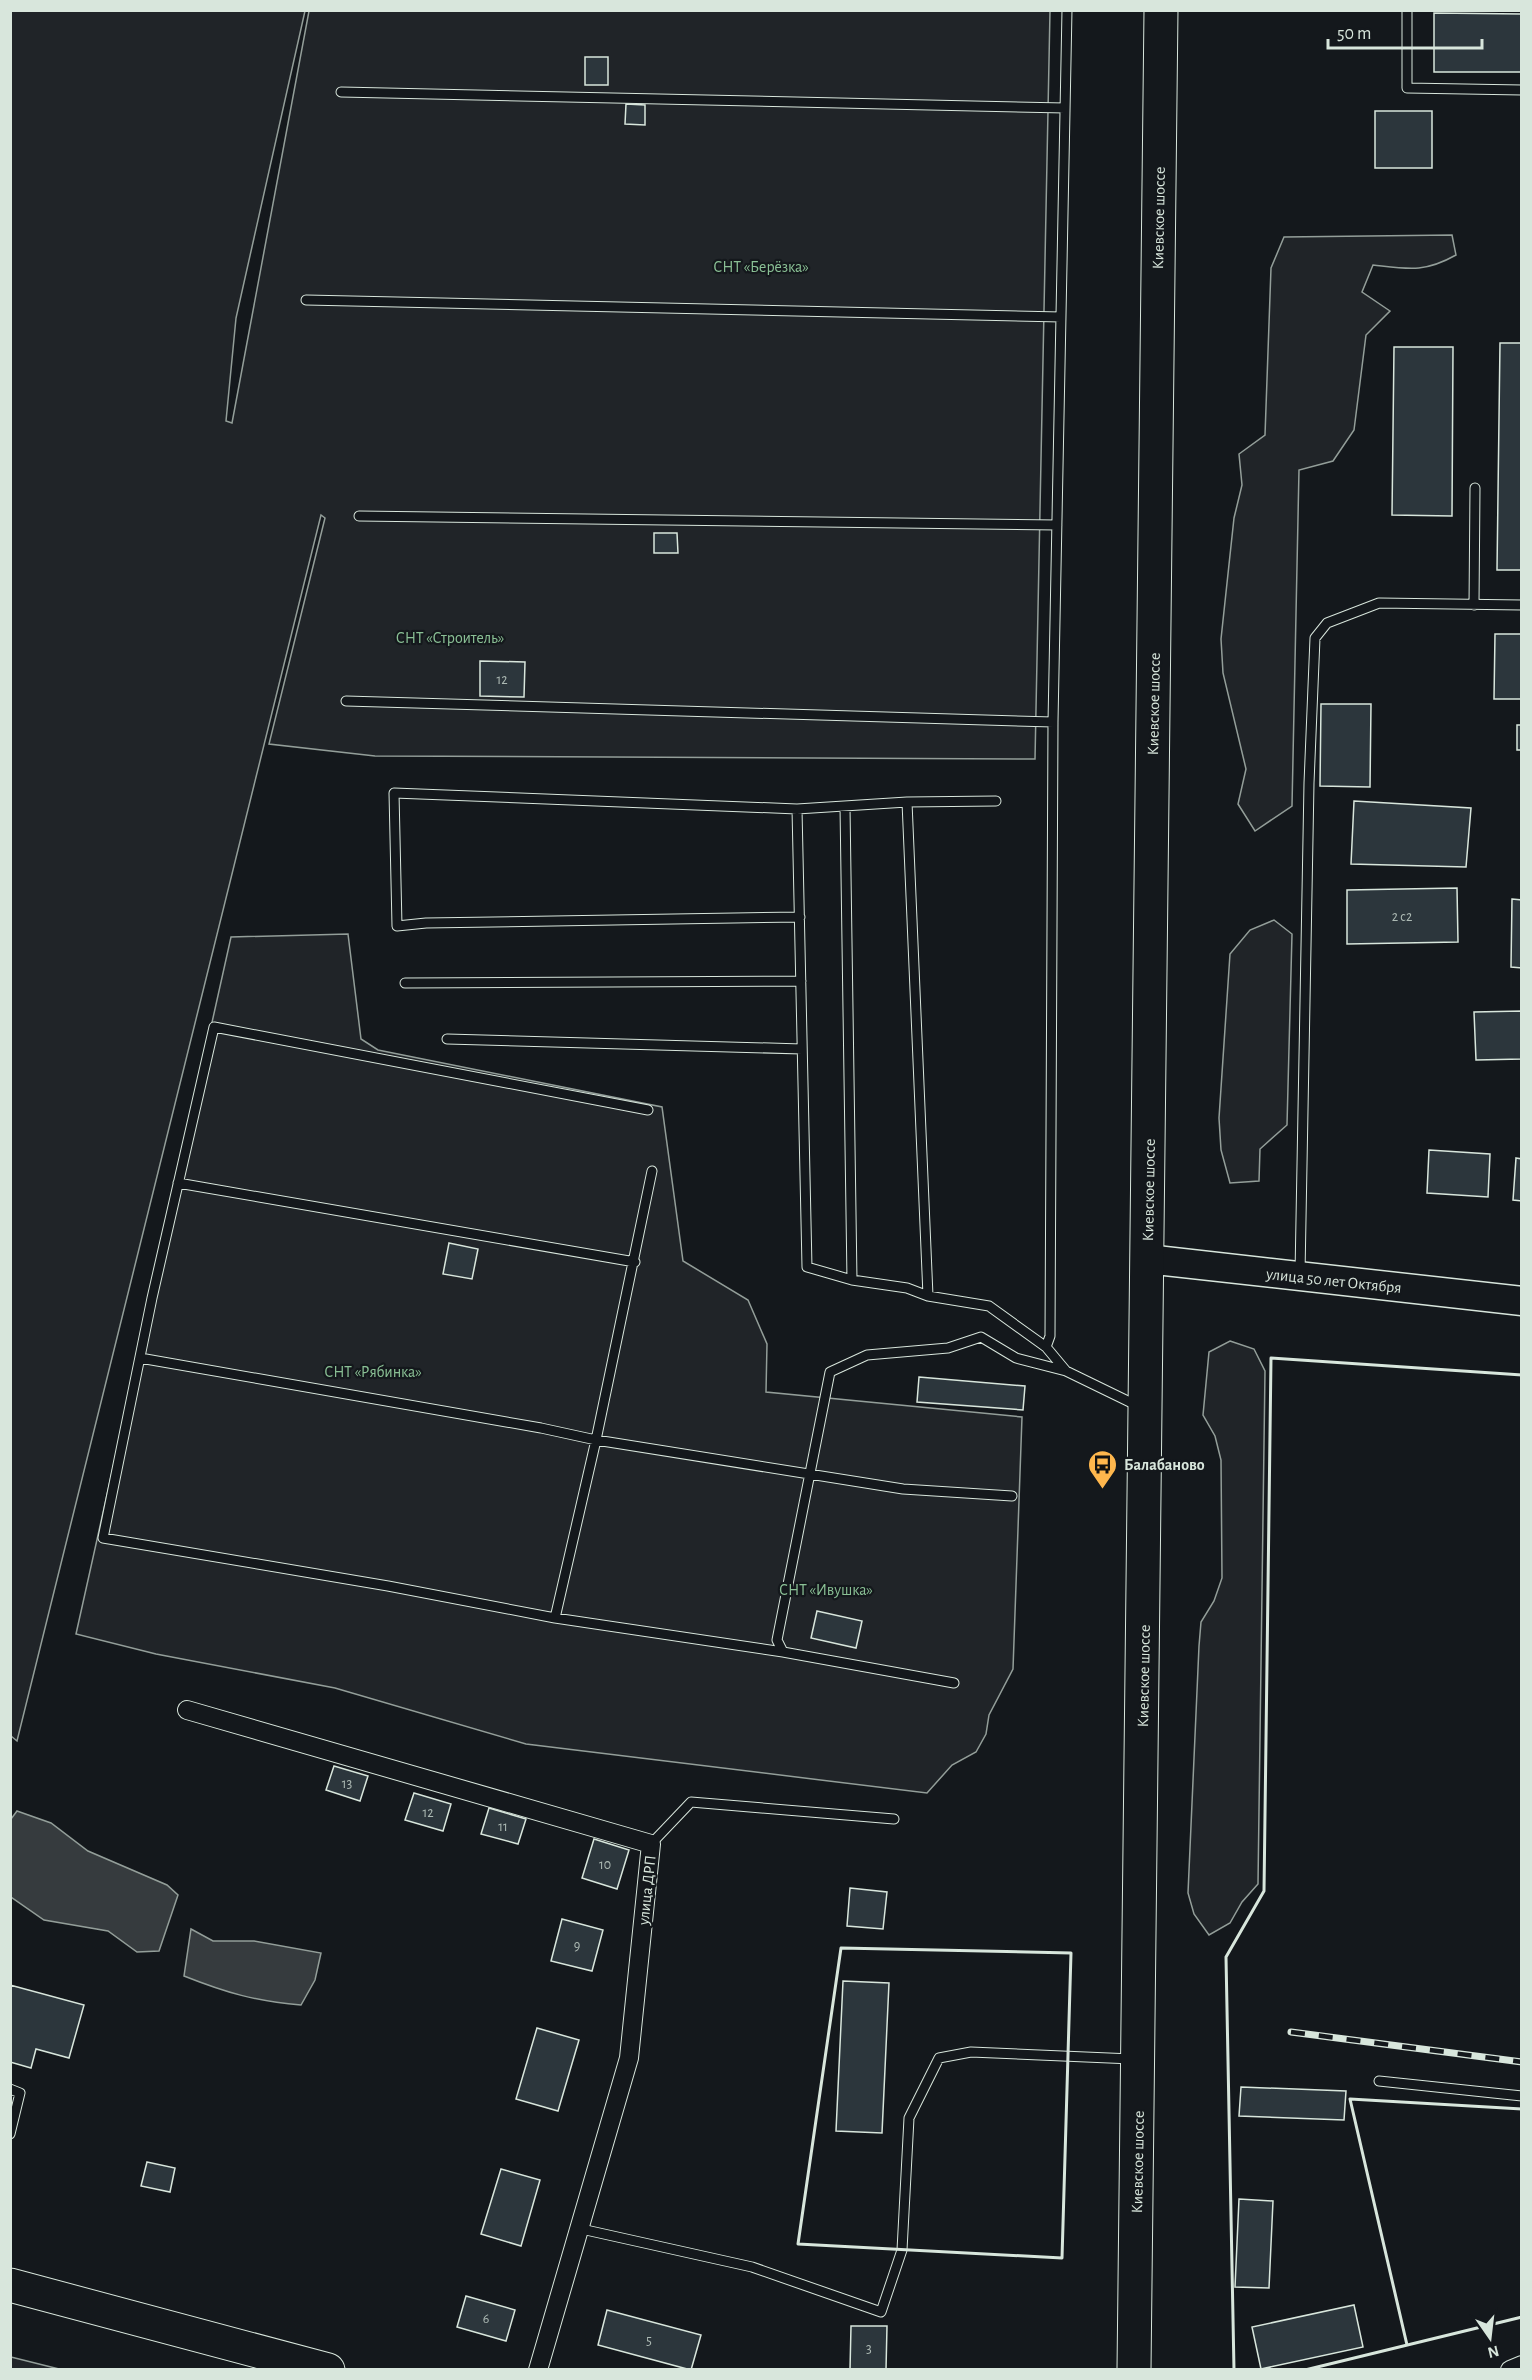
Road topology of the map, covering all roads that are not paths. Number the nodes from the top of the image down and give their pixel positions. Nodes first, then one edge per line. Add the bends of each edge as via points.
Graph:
1 (1067, 10) edge
2 (1161, 10) edge
3 (1407, 10) edge
4 (1521, 90) edge
5 (340, 92) dead end
6 (1065, 108) junction
7 (306, 300) dead end
8 (1061, 317) junction
9 (1475, 488) dead end
10 (359, 516) dead end
11 (1057, 525) junction
12 (1474, 604) junction
13 (1521, 605) edge
14 (346, 701) dead end
15 (1053, 722) junction
16 (996, 801) dead end
17 (907, 802) junction
18 (844, 807) junction
19 (797, 808) junction
20 (800, 917) junction
21 (801, 981) junction
22 (405, 983) dead end
23 (447, 1039) dead end
24 (802, 1049) junction
25 (648, 1110) dead end
26 (652, 1171) dead end
27 (178, 1183) junction
28 (1147, 1259) junction
29 (635, 1262) junction
30 (1300, 1276) junction
31 (852, 1280) junction
32 (928, 1296) junction
33 (1521, 1301) edge
34 (1046, 1347) junction
35 (140, 1358) junction
36 (1066, 1371) junction
37 (1145, 1410) junction
38 (596, 1440) junction
39 (808, 1475) junction
40 (1012, 1496) dead end
41 (555, 1618) junction
42 (783, 1652) junction
43 (954, 1683) dead end
44 (187, 1710) dead end
45 (894, 1819) dead end
46 (651, 1844) junction
47 (1139, 2059) junction
48 (1379, 2081) dead end
49 (10, 2089) edge
50 (1521, 2096) edge
51 (10, 2134) edge
52 (577, 2228) junction
53 (10, 2285) edge
54 (1521, 2365) edge
55 (328, 2370) edge
56 (538, 2370) edge
57 (1134, 2370) edge
58 (1510, 2370) edge

1 - 6 lane
2 - 28 highway, Киевское шоссе
3 - 4 lane via 1407,88
5 - 6 lane
6 - 8 lane
7 - 8 lane
8 - 11 lane
9 - 12 lane
10 - 11 lane
11 - 15 lane
12 - 13 lane
12 - 30 lane via 1379,603 1327,623 1315,638
14 - 15 lane
15 - 34 lane via 1050,1336
16 - 17 lane
17 - 18 lane
17 - 32 lane
18 - 19 lane
18 - 31 lane
19 - 20 lane
19 - 20 lane via 394,793 397,926
20 - 21 lane
21 - 22 lane
21 - 24 lane
23 - 24 lane
24 - 31 lane via 807,1267
25 - 27 lane via 214,1028
26 - 29 lane
27 - 29 lane
27 - 35 lane
28 - 30 main road, улица 50 лет Октября
28 - 37 highway, Киевское шоссе
29 - 38 lane
30 - 33 main road, улица 50 лет Октября
31 - 32 lane via 907,1288
32 - 34 lane via 989,1306
34 - 36 lane
35 - 38 lane
35 - 41 lane via 103,1538
36 - 37 lane
36 - 39 lane via 1016,1358 981,1337 948,1348 867,1354 830,1372
37 - 47 highway, Киевское шоссе
38 - 39 lane
38 - 41 lane
39 - 40 lane via 903,1489
39 - 42 lane via 777,1641
41 - 42 lane
42 - 43 lane
44 - 46 street, улица ДРП
45 - 46 lane via 691,1802
46 - 52 street, улица ДРП via 628,2058
47 - 52 lane via 971,2052 939,2058 909,2118 902,2250 881,2312 752,2267
47 - 57 highway, Киевское шоссе
48 - 50 lane
49 - 51 lane via 20,2093
52 - 56 street, улица ДРП
53 - 55 highway
54 - 58 street

